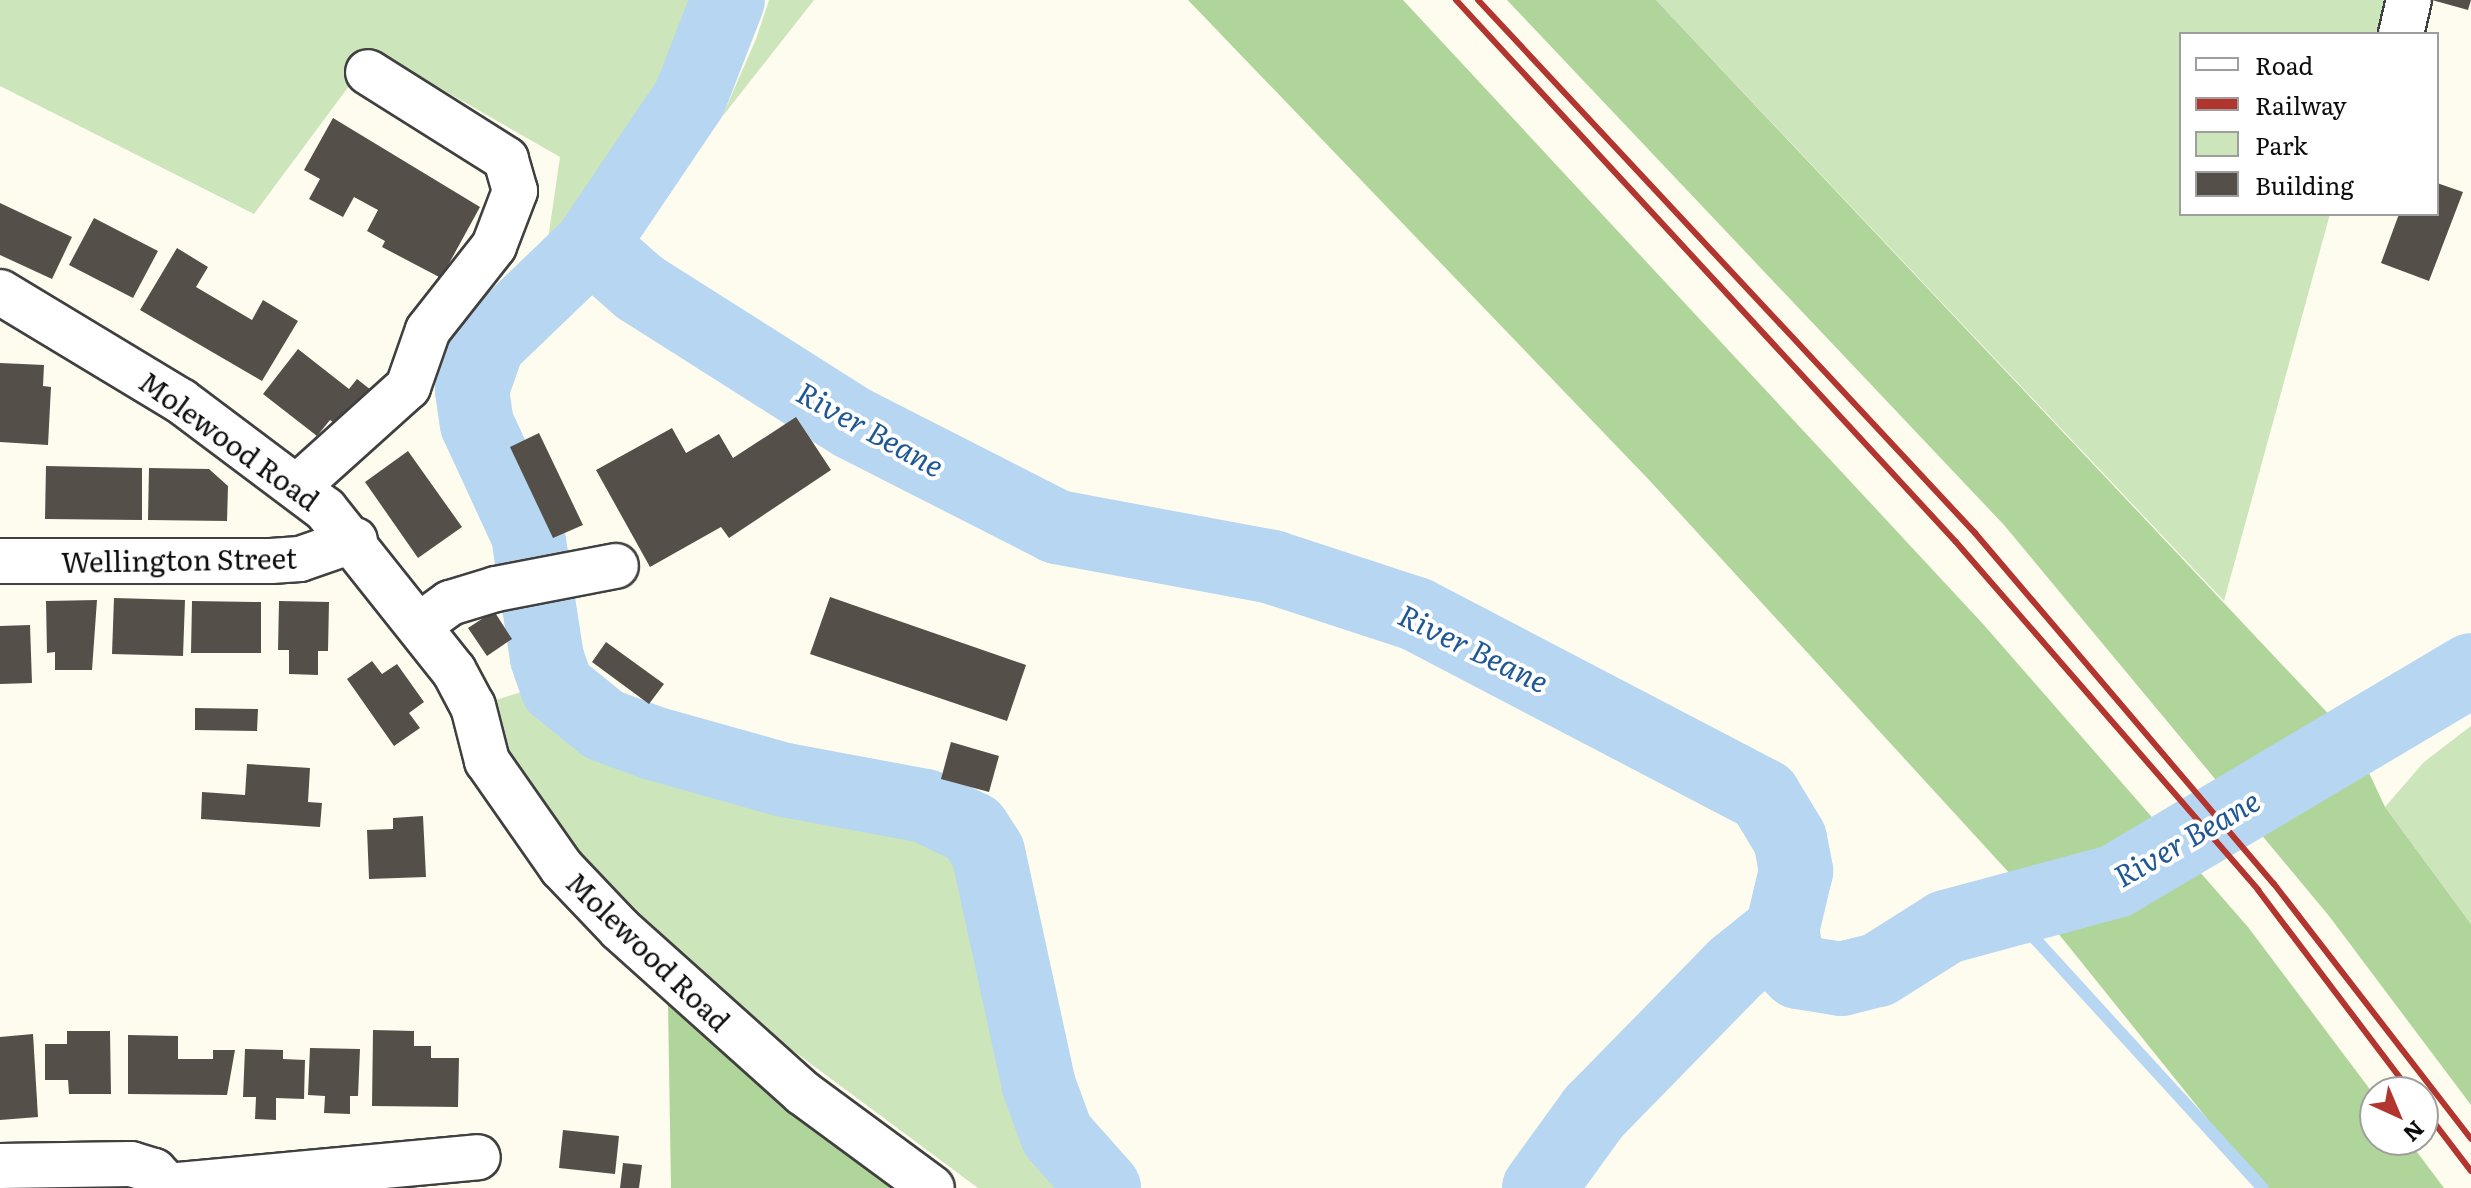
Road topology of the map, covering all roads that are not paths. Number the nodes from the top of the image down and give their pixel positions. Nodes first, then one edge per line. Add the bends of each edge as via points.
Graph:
1 (2409, 0) edge
2 (2401, 32) edge
3 (368, 72) dead end
4 (0, 292) edge
5 (299, 485) junction
6 (355, 540) junction
7 (0, 561) edge
8 (597, 570) dead end
9 (421, 624) junction
10 (478, 1157) dead end
11 (0, 1166) edge
12 (169, 1187) edge
13 (932, 1188) edge

1 - 2 street
3 - 5 street via 506,159 515,191 494,246 428,330 408,387
4 - 5 street, Molewood Road via 101,349
5 - 6 street, Molewood Road
6 - 7 street, Wellington Street via 285,560
6 - 9 street, Molewood Road
8 - 9 street via 450,603
9 - 13 street, Molewood Road via 473,706 487,761 562,868 630,939 792,1083
10 - 12 street
11 - 12 street via 131,1164 154,1171

